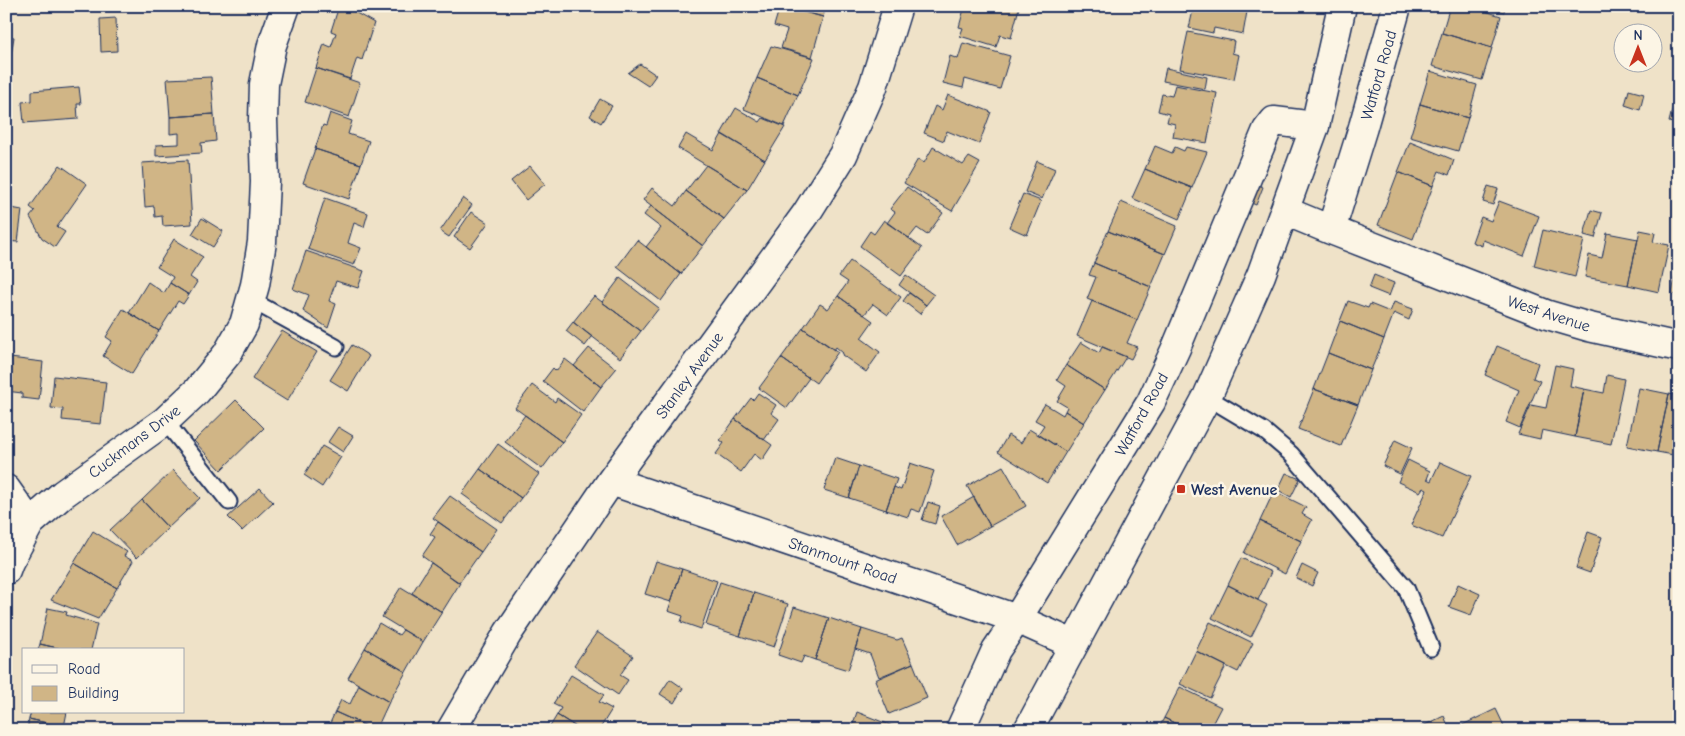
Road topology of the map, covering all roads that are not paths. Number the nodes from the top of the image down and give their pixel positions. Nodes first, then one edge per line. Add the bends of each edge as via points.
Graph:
1 (286, 6) edge
2 (898, 6) edge
3 (1342, 6) edge
4 (1398, 6) edge
5 (1315, 126) junction
6 (1285, 211) junction
7 (1330, 230) junction
8 (251, 300) junction
9 (336, 346) dead end
10 (1679, 347) edge
11 (1206, 397) junction
12 (165, 421) junction
13 (611, 481) junction
14 (6, 489) edge
15 (229, 502) dead end
16 (30, 523) junction
17 (6, 570) edge
18 (1017, 619) junction
19 (1073, 644) junction
20 (1431, 648) dead end
21 (451, 730) edge
22 (960, 730) edge
23 (1028, 730) edge

1 - 8 street, Cuckmans Drive via 272,45 264,84 262,242
2 - 13 street, Stanley Avenue via 873,86 838,163 806,214
3 - 5 street
4 - 7 street, Watford Road
5 - 6 street
5 - 18 street, Watford Road via 1274,121 1267,130 1151,402
6 - 7 street, West Avenue
6 - 11 street via 1261,275
7 - 10 street, West Avenue via 1548,315
8 - 9 lane
8 - 12 street, Cuckmans Drive via 244,324 227,354 197,391
11 - 19 street
11 - 20 lane via 1264,431 1291,454 1406,588
12 - 15 lane
12 - 16 street, Cuckmans Drive via 63,494
13 - 18 street, Stanmount Road
13 - 21 street, Stanley Avenue via 508,633
14 - 16 street
16 - 17 street, Cuckmans Drive
18 - 19 street, Stanmount Road
18 - 22 street, Watford Road via 996,650
19 - 23 street

